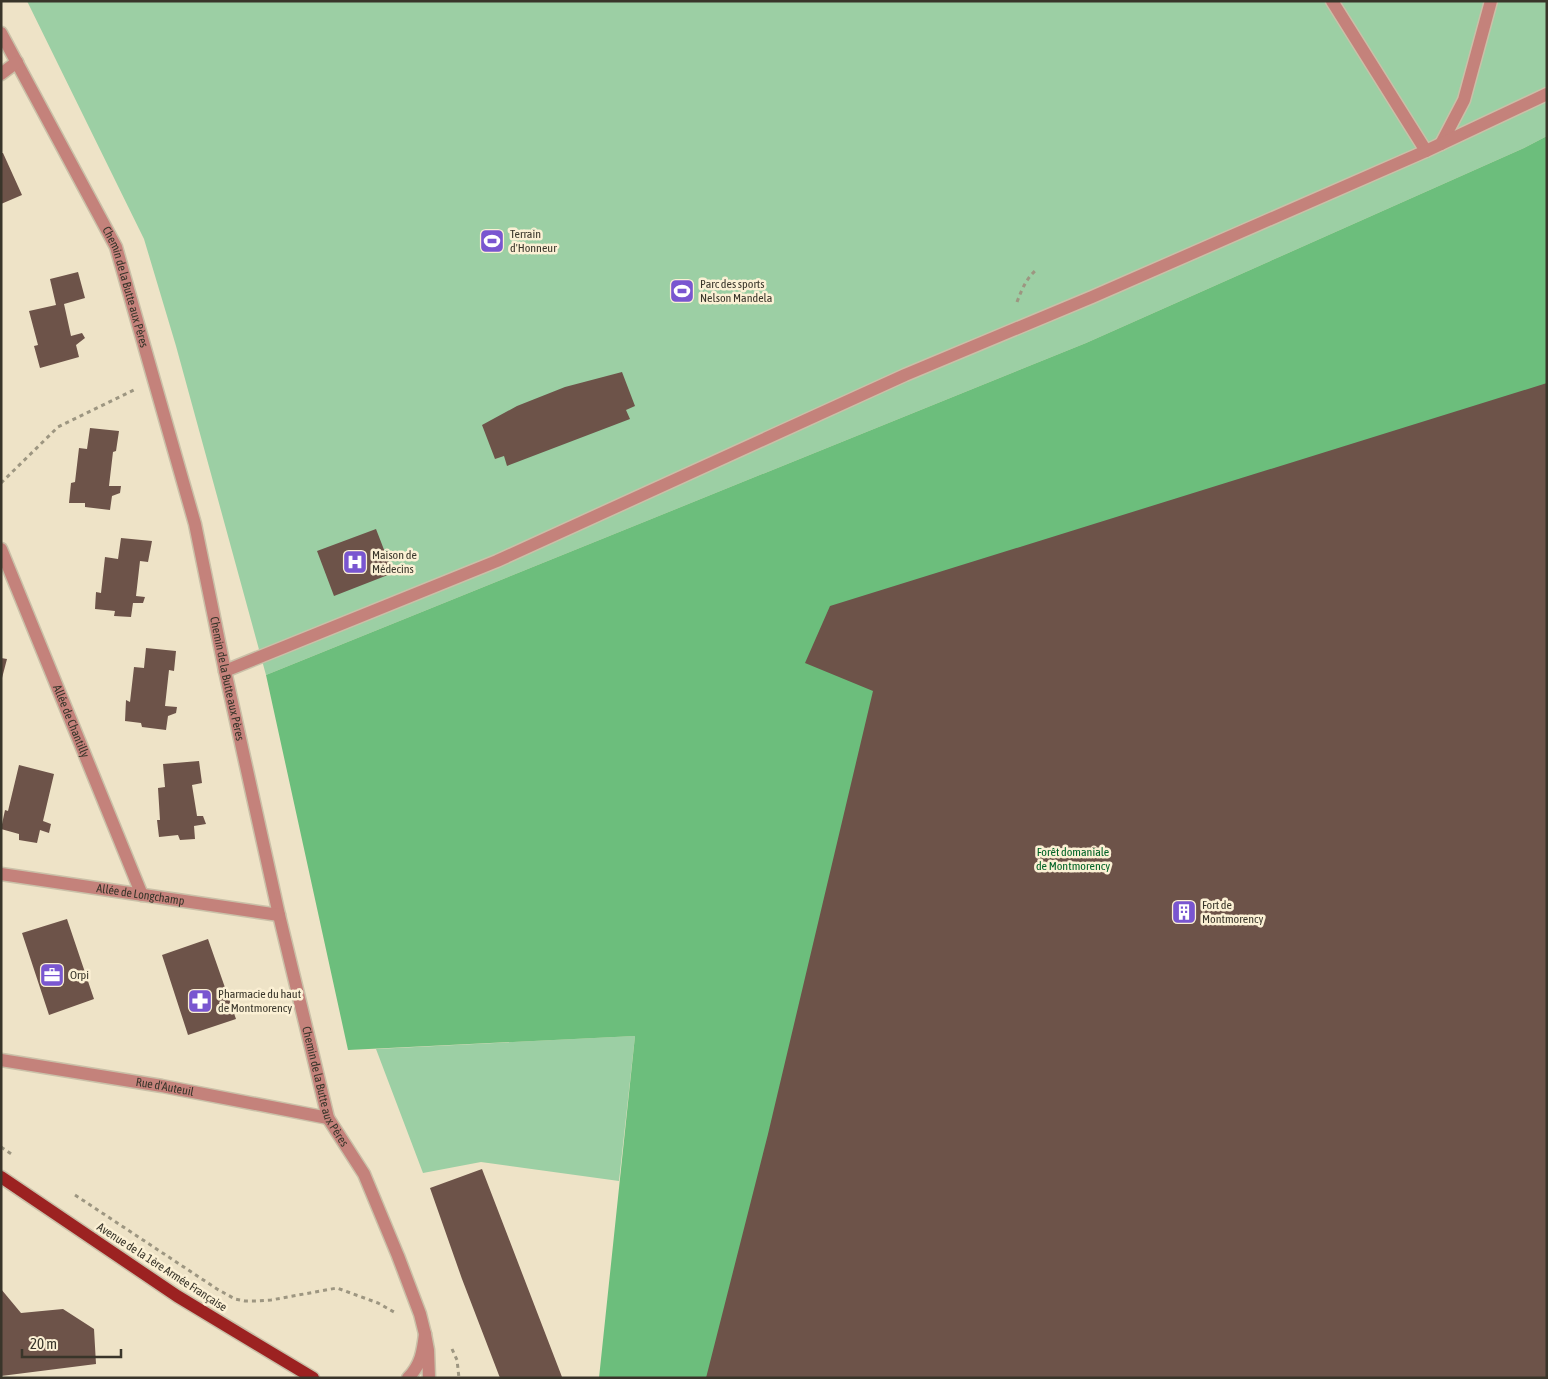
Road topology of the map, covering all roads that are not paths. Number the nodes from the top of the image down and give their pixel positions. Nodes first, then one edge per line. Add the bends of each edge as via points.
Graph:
1 (1332, 1) edge
2 (1491, 1) edge
3 (1, 33) edge
4 (17, 62) junction
5 (1, 74) edge
6 (1547, 94) edge
7 (1441, 144) junction
8 (1426, 150) junction
9 (1, 548) edge
10 (225, 671) junction
11 (1, 874) edge
12 (142, 895) junction
13 (279, 915) junction
14 (1, 1060) edge
15 (328, 1118) junction
16 (1, 1178) edge
17 (424, 1332) junction
18 (313, 1377) edge
19 (408, 1378) edge
20 (429, 1378) edge

1 - 8 street
2 - 7 street via 1464,100
3 - 4 street, Chemin de la Butte aux Pères
4 - 5 street
4 - 10 street, Chemin de la Butte aux Pères via 116,247 195,524
6 - 7 street
7 - 8 street
8 - 10 street via 905,375 497,561
9 - 12 street, Allée de Chantilly
10 - 13 street, Chemin de la Butte aux Pères
11 - 12 street, Allée de Longchamp
12 - 13 street, Allée de Longchamp
13 - 15 street, Chemin de la Butte aux Pères
14 - 15 street, Rue d'Auteuil via 162,1086
15 - 17 street, Chemin de la Butte aux Pères via 364,1174 398,1256
16 - 18 main road, Avenue de la 1ère Armée Française via 177,1296
17 - 19 street via 424,1350
17 - 20 street, Chemin de la Butte aux Pères

